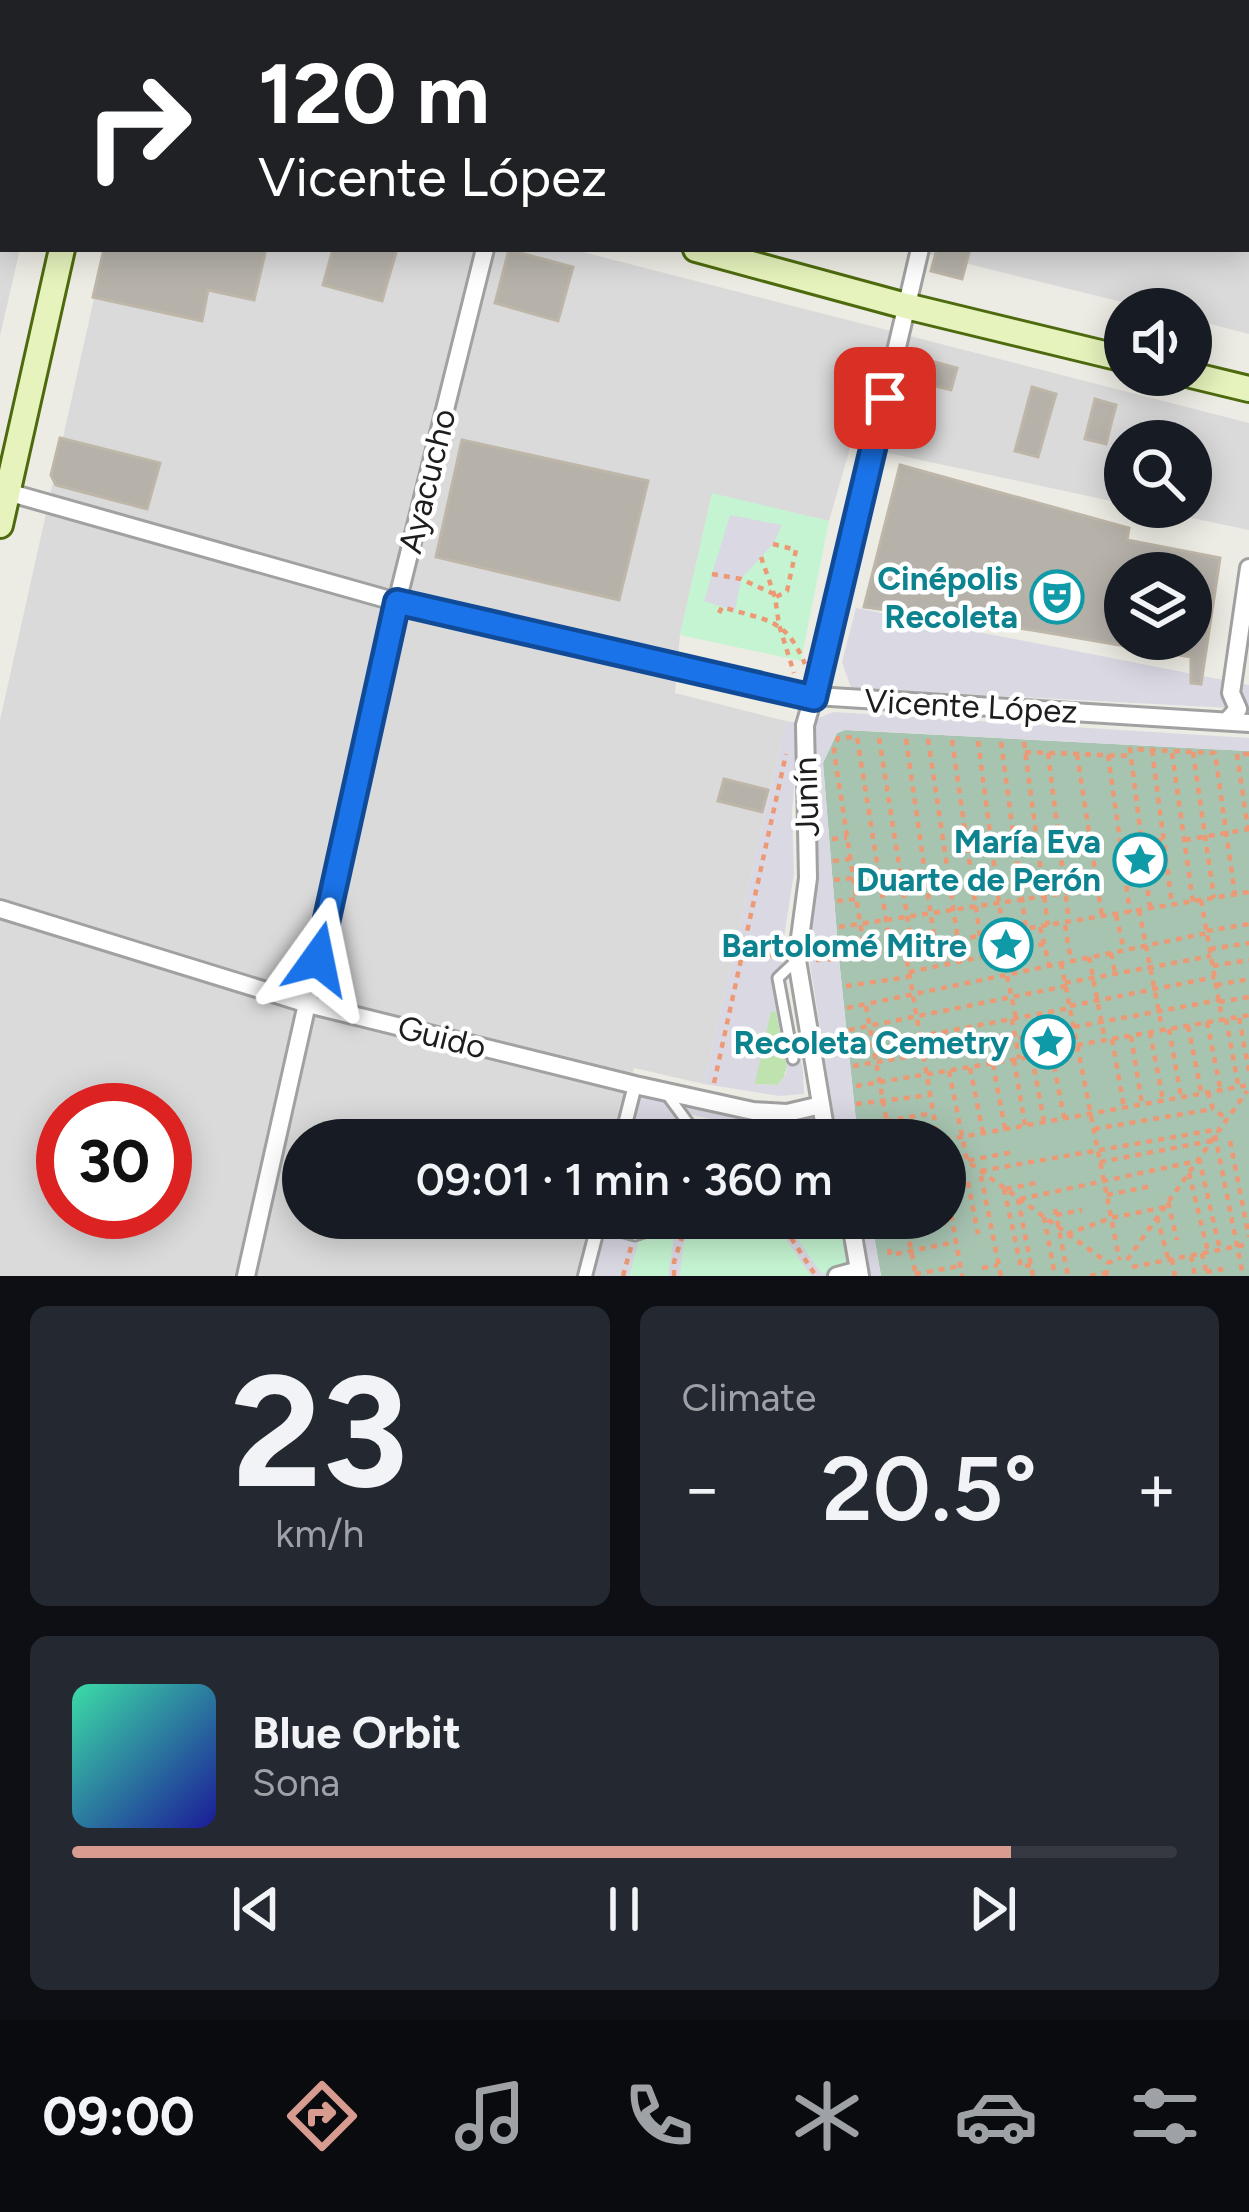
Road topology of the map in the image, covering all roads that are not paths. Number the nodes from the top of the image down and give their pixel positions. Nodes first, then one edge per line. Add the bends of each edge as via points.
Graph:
1 (61, 252) edge
2 (484, 252) edge
3 (707, 252) edge
4 (919, 252) edge
5 (906, 306) junction
6 (1104, 354) edge
7 (1212, 380) edge
8 (1249, 389) edge
9 (4, 491) edge
10 (0, 525) edge
11 (1249, 568) edge
12 (397, 602) junction
13 (806, 697) junction
14 (1228, 720) junction
15 (1249, 723) edge
16 (0, 909) edge
17 (797, 960) junction
18 (308, 1004) junction
19 (793, 1059) dead end
20 (633, 1093) junction
21 (666, 1093) junction
22 (821, 1105) junction
23 (626, 1119) edge
24 (684, 1119) edge
25 (823, 1119) edge
26 (594, 1239) edge
27 (853, 1239) edge
28 (859, 1273) edge
29 (246, 1276) edge
30 (585, 1276) edge
31 (837, 1276) edge

1 - 9 main road
2 - 12 street, Ayacucho
3 - 5 main road
4 - 5 street, Junín
5 - 6 main road
5 - 13 street, Junín
7 - 8 main road
9 - 10 main road
9 - 12 street, Vicente López
11 - 14 street via 1231,693 1238,709
12 - 13 street, Vicente López
12 - 18 street, Ayacucho
13 - 14 street, Vicente López
13 - 17 street, Junín via 808,878
14 - 15 street, Vicente López
16 - 18 street, Guido
17 - 19 lane via 778,978
17 - 22 street, Junín
18 - 20 street, Guido
18 - 29 street, Ayacucho
20 - 21 street, Guido
20 - 23 street
21 - 22 street, Guido via 753,1111
21 - 24 lane
22 - 25 street, Junín
26 - 30 street
27 - 28 street
28 - 31 street

